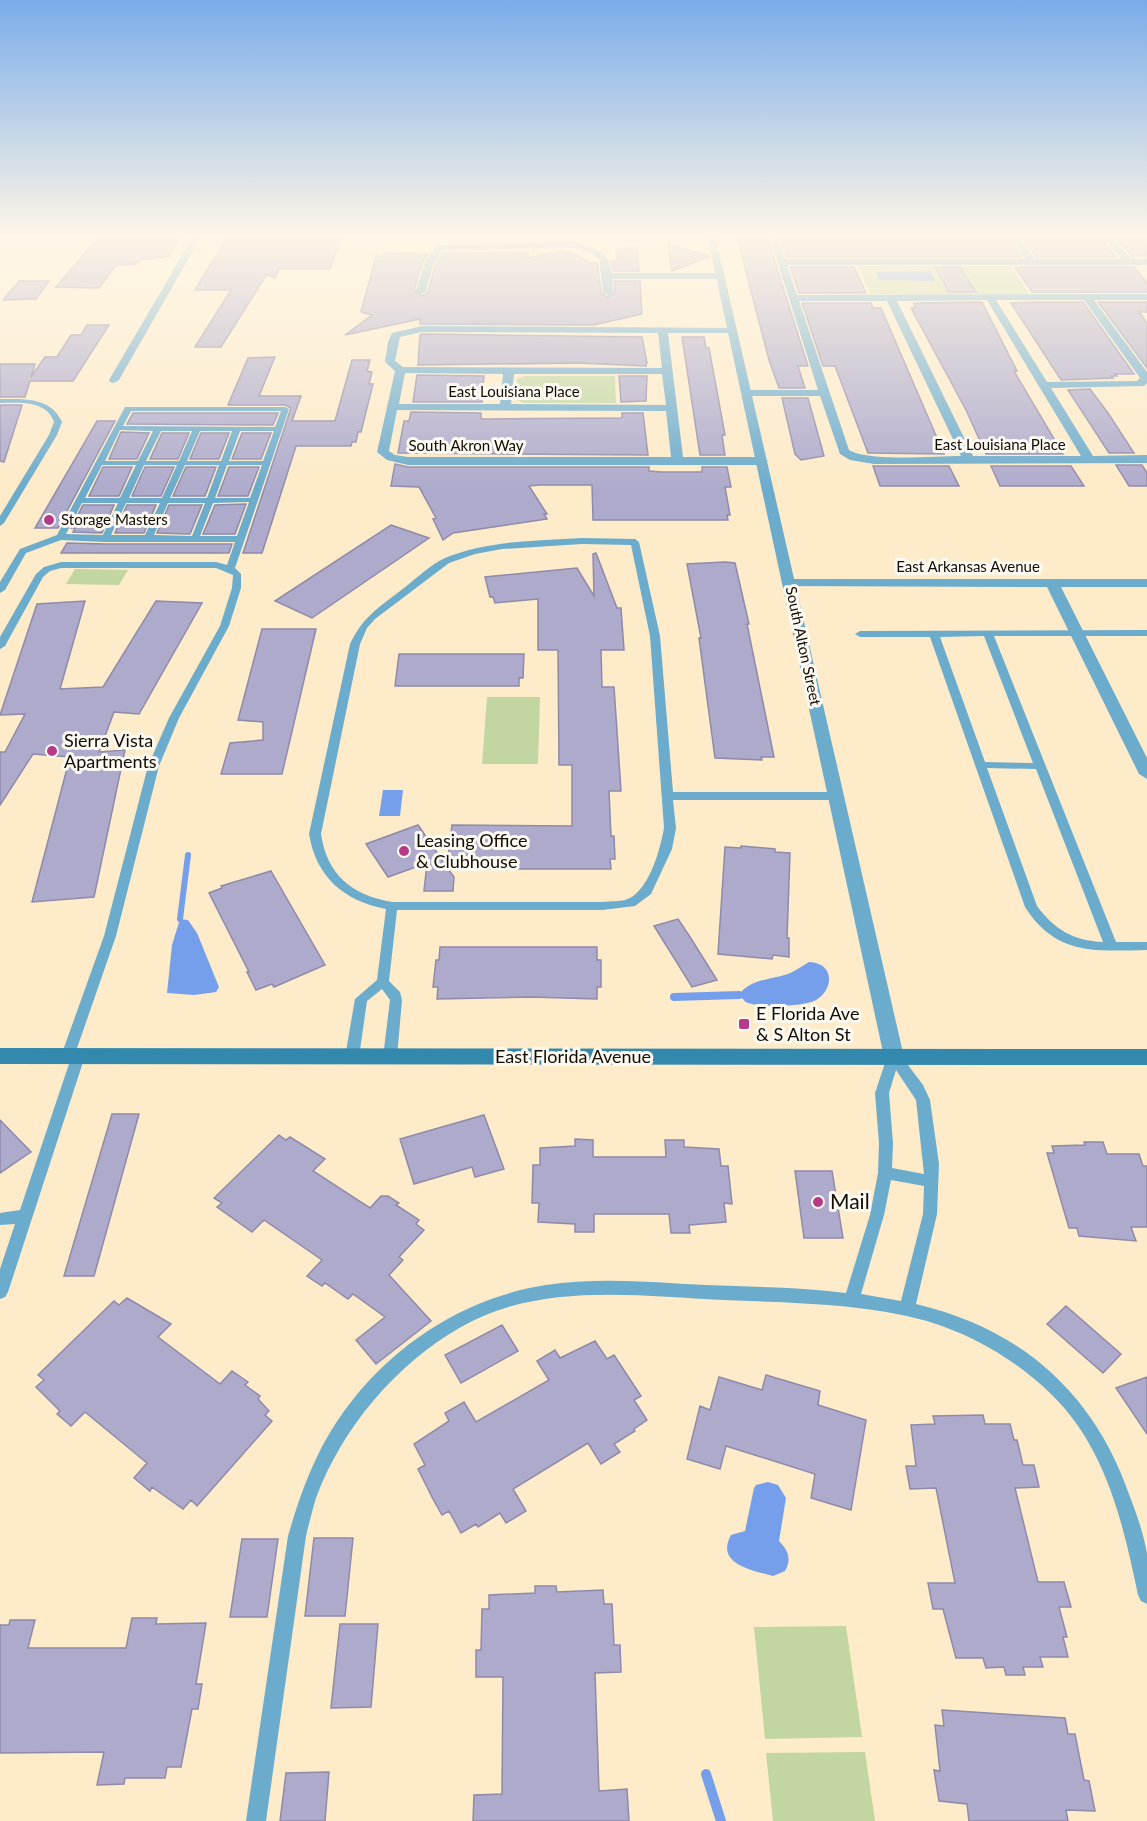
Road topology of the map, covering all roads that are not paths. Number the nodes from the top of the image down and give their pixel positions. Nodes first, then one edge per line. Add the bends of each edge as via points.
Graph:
1 (149, 320) edge
2 (730, 320) edge
3 (800, 320) edge
4 (902, 320) edge
5 (1004, 320) edge
6 (1104, 320) edge
7 (663, 330) junction
8 (732, 330) junction
9 (400, 370) junction
10 (508, 370) junction
11 (666, 371) junction
12 (114, 380) dead end
13 (1045, 385) junction
14 (747, 393) junction
15 (824, 393) junction
16 (0, 400) edge
17 (393, 407) junction
18 (505, 407) junction
19 (671, 408) junction
20 (117, 428) junction
21 (159, 428) junction
22 (196, 429) junction
23 (237, 429) junction
24 (278, 429) junction
25 (1089, 459) junction
26 (1147, 459) edge
27 (677, 460) junction
28 (969, 460) junction
29 (762, 461) junction
30 (99, 463) junction
31 (142, 463) junction
32 (181, 463) junction
33 (224, 463) junction
34 (266, 463) junction
35 (210, 500) junction
36 (254, 500) junction
37 (78, 501) junction
38 (124, 501) junction
39 (165, 501) junction
40 (0, 523) edge
41 (60, 537) junction
42 (105, 539) junction
43 (148, 539) junction
44 (195, 539) junction
45 (240, 540) junction
46 (230, 568) junction
47 (1052, 583) junction
48 (1147, 583) edge
49 (789, 584) junction
50 (0, 590) edge
51 (1077, 633) junction
52 (1147, 633) edge
53 (860, 634) dead end
54 (934, 634) junction
55 (988, 634) junction
56 (0, 646) edge
57 (980, 765) junction
58 (1040, 766) junction
59 (1147, 774) edge
60 (668, 796) junction
61 (836, 796) junction
62 (392, 906) junction
63 (1111, 946) junction
64 (1147, 946) edge
65 (383, 982) junction
66 (0, 1056) edge
67 (73, 1056) junction
68 (352, 1057) junction
69 (390, 1057) junction
70 (894, 1058) junction
71 (1147, 1058) edge
72 (885, 1173) junction
73 (932, 1181) junction
74 (26, 1216) junction
75 (0, 1219) edge
76 (0, 1292) edge
77 (851, 1301) junction
78 (907, 1310) junction
79 (1147, 1596) edge
80 (256, 1821) edge

1 - 12 street
2 - 8 street, South Alton Street
3 - 15 street
4 - 28 street
5 - 13 street
6 - 13 street via 1146,378 1140,384
7 - 8 street, South Akron Way
7 - 9 street, South Akron Way via 413,330 396,335 393,342 390,362
7 - 11 street
8 - 14 street, South Alton Street
9 - 10 street
9 - 17 street, South Akron Way
10 - 11 street
10 - 18 street
11 - 19 street
13 - 25 street
14 - 15 street
14 - 29 street, South Alton Street
15 - 28 street, East Louisiana Place via 844,452 854,458
16 - 40 lane via 40,404 53,410 58,422
17 - 18 street, East Louisiana Place
17 - 27 street, South Akron Way via 382,452 398,461
18 - 19 street, East Louisiana Place
19 - 27 street
20 - 21 lane
20 - 24 lane via 128,409 285,409
20 - 30 lane
21 - 22 lane
21 - 31 lane
22 - 23 lane
22 - 32 lane
23 - 24 lane
23 - 33 lane
24 - 34 lane
25 - 26 street, East Louisiana Place
25 - 28 street, East Louisiana Place
27 - 29 street, South Akron Way
29 - 49 street, South Alton Street
30 - 31 lane
30 - 37 lane
31 - 32 lane
31 - 38 lane
32 - 33 lane
32 - 39 lane
33 - 34 lane
33 - 35 lane
34 - 36 lane
35 - 36 lane
35 - 39 lane
35 - 44 lane
36 - 45 lane
37 - 38 lane
37 - 41 lane
38 - 39 lane
38 - 42 lane
39 - 43 lane
41 - 42 lane
41 - 50 lane via 23,551
42 - 43 lane
43 - 44 lane
44 - 45 lane
45 - 46 lane
46 - 56 lane via 51,567 39,576
46 - 67 lane via 237,576 235,597 220,634 167,731 137,820 115,919
47 - 48 street, East Arkansas Avenue
47 - 49 street, East Arkansas Avenue
47 - 51 street
49 - 61 street, South Alton Street
51 - 52 lane
51 - 55 lane
51 - 59 street
53 - 54 lane
54 - 55 lane
54 - 57 lane
55 - 58 lane
57 - 58 lane
57 - 63 lane via 1031,908 1042,925 1072,944
58 - 63 lane
60 - 61 lane
60 - 62 lane via 670,828 666,849 647,891 631,903
60 - 62 lane via 655,636 635,542 526,543 456,556 378,612 360,632 315,834 324,863 339,884 364,900
61 - 70 street, South Alton Street
62 - 65 lane
63 - 64 lane
65 - 68 lane via 360,999
65 - 69 lane via 396,1000
66 - 67 main road, East Florida Avenue
67 - 68 main road, East Florida Avenue
67 - 74 lane
68 - 69 main road, East Florida Avenue
69 - 70 main road, East Florida Avenue
70 - 71 main road, East Florida Avenue
70 - 72 lane via 882,1093
70 - 73 lane via 923,1100
72 - 73 lane
72 - 77 lane
73 - 78 lane via 928,1225
74 - 75 lane
74 - 76 lane
77 - 78 lane
77 - 80 lane via 628,1289 550,1292 490,1306 453,1323 415,1350 351,1418 323,1461 305,1503 294,1553
78 - 79 lane via 954,1323 1002,1347 1041,1375 1079,1412 1098,1439 1116,1478

